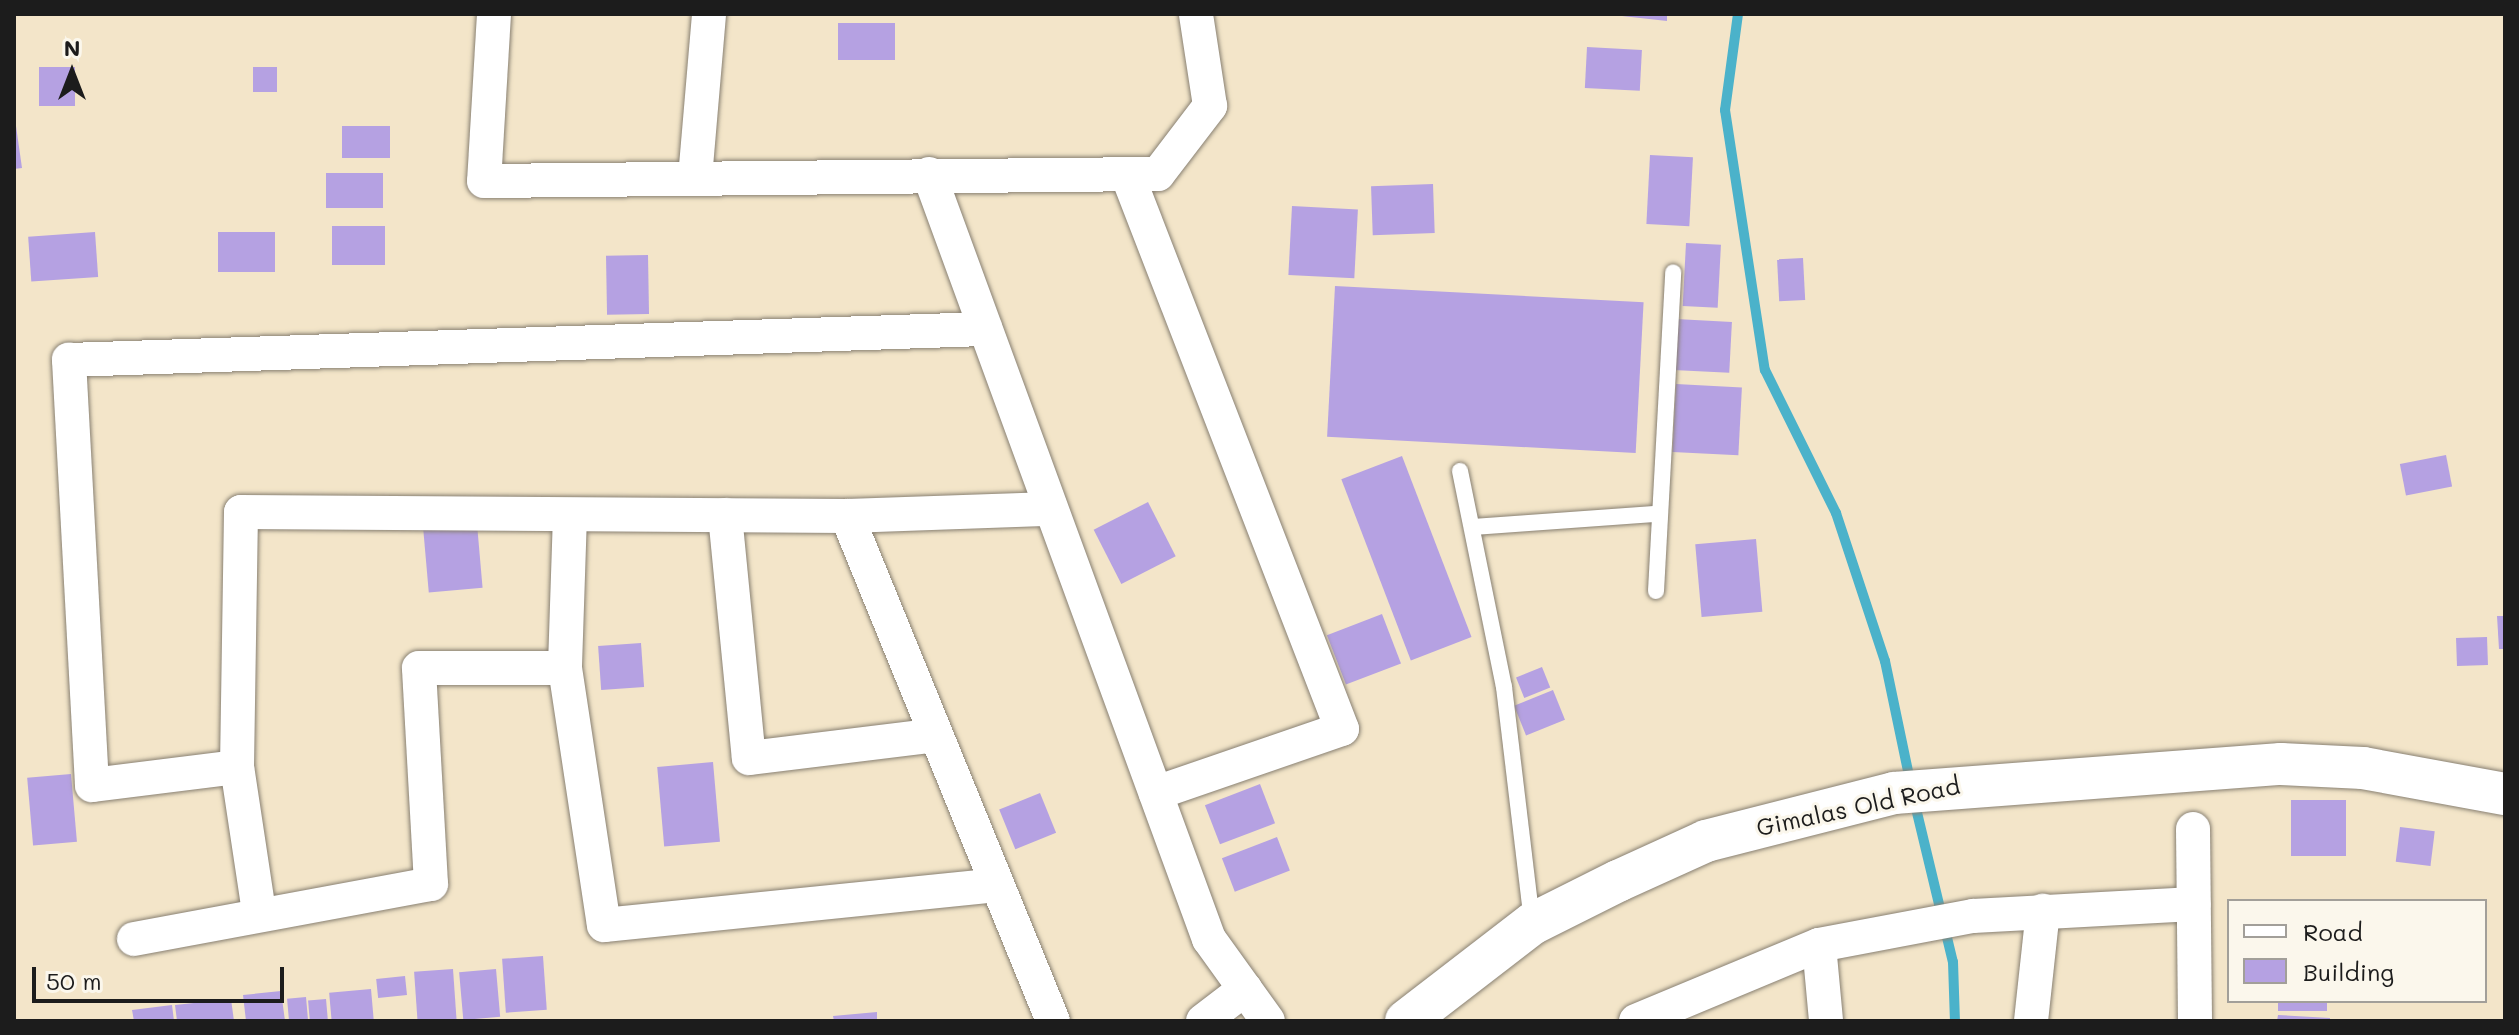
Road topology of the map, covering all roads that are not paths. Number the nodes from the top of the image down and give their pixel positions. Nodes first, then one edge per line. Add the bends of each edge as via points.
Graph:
1 (494, 14) edge
2 (709, 14) edge
3 (1196, 14) edge
4 (929, 174) junction
5 (1127, 174) junction
6 (695, 178) junction
7 (1673, 272) dead end
8 (985, 329) junction
9 (1460, 471) dead end
10 (1051, 509) junction
11 (1657, 514) junction
12 (570, 515) junction
13 (725, 515) junction
14 (847, 516) junction
15 (1474, 527) junction
16 (1656, 591) dead end
17 (565, 668) junction
18 (936, 735) junction
19 (237, 767) junction
20 (1156, 793) junction
21 (2505, 794) edge
22 (2193, 829) dead end
23 (997, 885) junction
24 (2194, 904) junction
25 (2043, 911) junction
26 (259, 912) junction
27 (1532, 924) junction
28 (134, 939) dead end
29 (1819, 945) junction
30 (1245, 989) junction
31 (1655, 1016) edge
32 (1053, 1021) edge
33 (1203, 1021) edge
34 (1268, 1021) edge
35 (1406, 1021) edge
36 (1826, 1021) edge
37 (2031, 1021) edge
38 (2195, 1021) edge

1 - 6 street via 484,181
2 - 6 street
3 - 5 street via 1210,106 1158,174
4 - 5 street
4 - 6 street
4 - 8 street
5 - 20 street via 1342,729
7 - 11 lane
8 - 10 street
8 - 19 street via 69,360 92,785
9 - 15 lane
10 - 14 street
10 - 20 street
11 - 15 lane
11 - 16 lane
12 - 13 street
12 - 17 street
12 - 19 street via 241,512
13 - 14 street
13 - 18 street via 749,758
14 - 18 street
15 - 27 lane via 1504,687
17 - 23 street via 604,925
17 - 26 street via 419,668 431,884
18 - 23 street
19 - 26 street
20 - 30 street via 1209,939
21 - 27 street, Gimalas Old Road via 2363,768 2281,764 1949,784 1706,841
22 - 24 street
23 - 32 street
24 - 25 street
24 - 38 street
25 - 29 street via 1973,916
25 - 37 street
26 - 28 street
27 - 35 street, Gimalas Old Road
29 - 31 street
29 - 36 street
30 - 33 street
30 - 34 street

